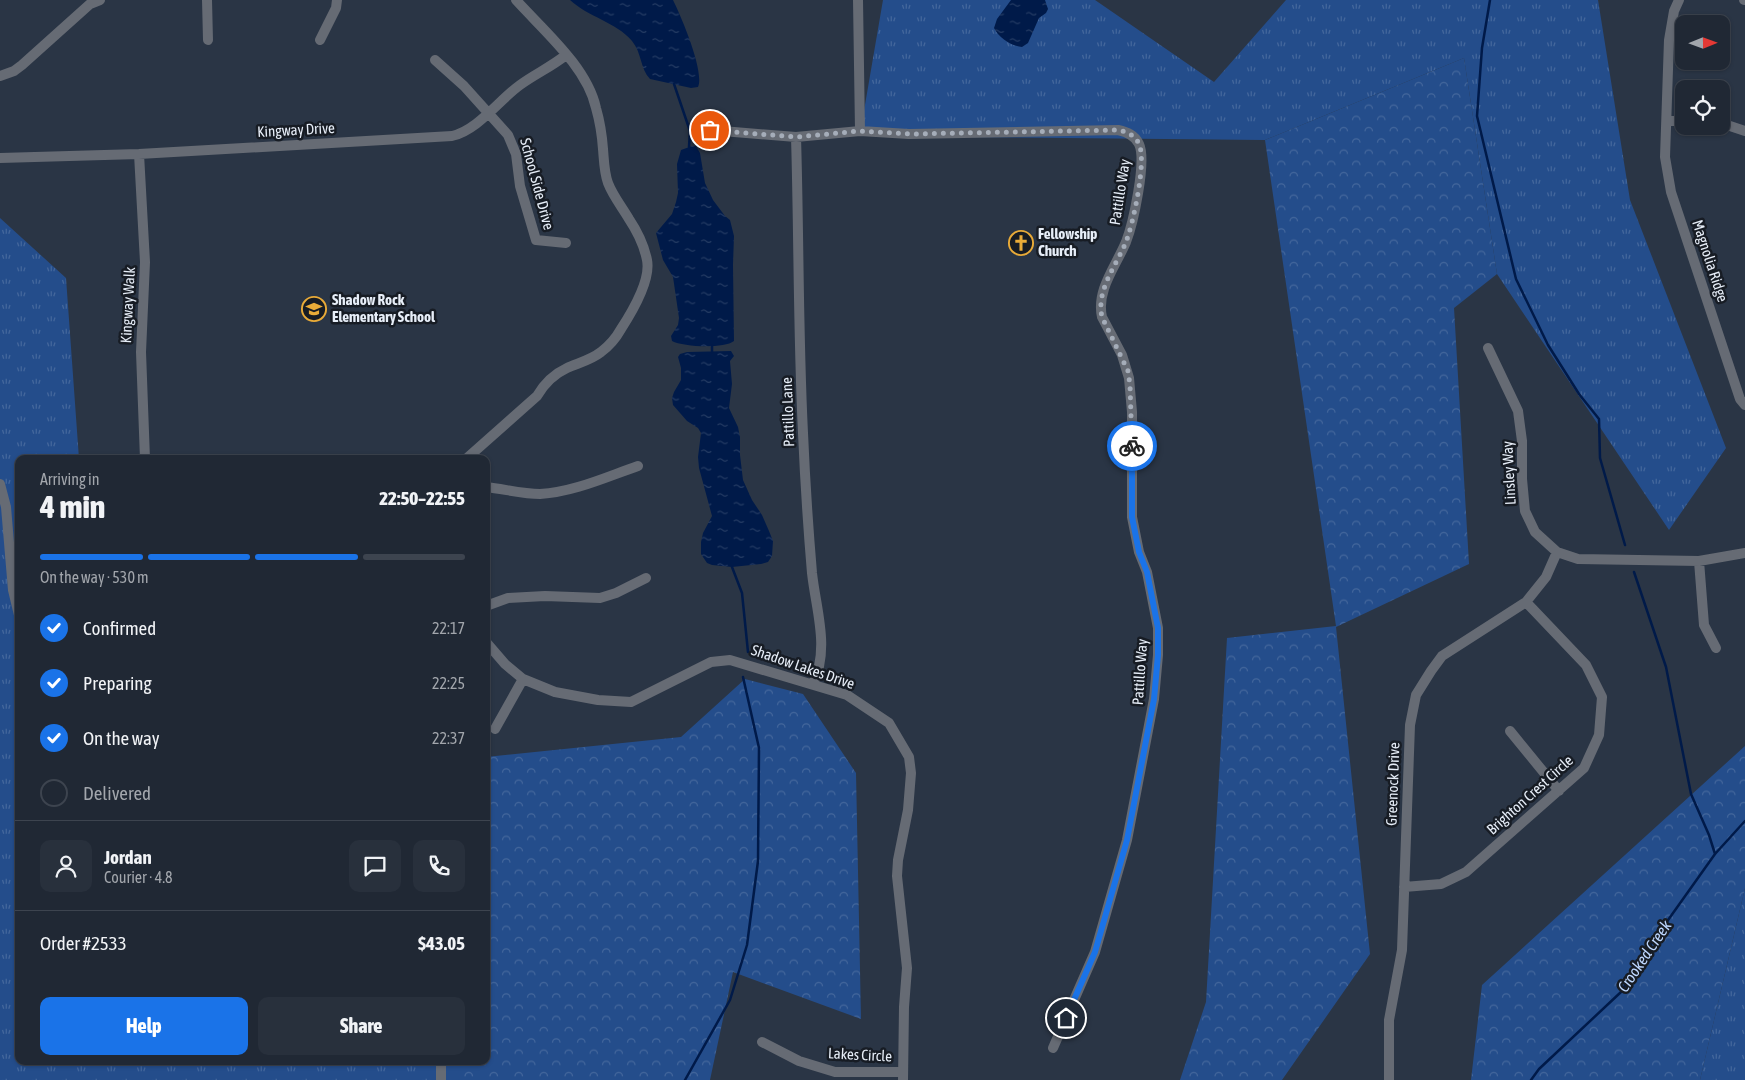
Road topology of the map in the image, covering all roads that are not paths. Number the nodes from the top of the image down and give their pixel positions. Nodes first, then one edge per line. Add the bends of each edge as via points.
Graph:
1 (100, 0) edge
2 (207, 0) edge
3 (337, 0) edge
4 (516, 0) edge
5 (858, 0) edge
6 (1679, 0) edge
7 (208, 40) dead end
8 (320, 40) dead end
9 (566, 55) junction
10 (435, 60) dead end
11 (0, 76) edge
12 (488, 112) junction
13 (1667, 121) junction
14 (1675, 121) edge
15 (1730, 126) edge
16 (710, 130) dead end
17 (860, 131) junction
18 (1745, 131) edge
19 (796, 137) junction
20 (140, 154) junction
21 (0, 158) edge
22 (566, 243) dead end
23 (1488, 348) dead end
24 (1745, 405) edge
25 (145, 455) edge
26 (470, 455) edge
27 (638, 466) dead end
28 (0, 484) edge
29 (490, 488) edge
30 (1557, 552) junction
31 (1745, 553) edge
32 (1699, 561) junction
33 (646, 578) dead end
34 (15, 598) edge
35 (1526, 602) junction
36 (490, 605) edge
37 (490, 647) edge
38 (1716, 648) dead end
39 (522, 679) junction
40 (813, 684) junction
41 (495, 729) dead end
42 (1510, 731) dead end
43 (1559, 791) junction
44 (1404, 887) junction
45 (762, 1042) dead end
46 (1053, 1048) dead end
47 (441, 1065) edge
48 (903, 1076) edge
49 (441, 1080) edge
50 (1389, 1080) edge

1 - 11 street via 90,4 22,65
2 - 7 street
3 - 8 street
4 - 9 street
5 - 17 street
6 - 13 street, Magnolia Ridge via 1670,40
9 - 12 street, Kingway Drive via 522,84
9 - 26 street via 590,90 600,124 607,181 640,237 647,261 646,275 642,291 613,340 601,352 553,377
10 - 12 street
12 - 20 street, Kingway Drive via 465,132 452,136
12 - 22 street, School Side Drive via 508,135 514,148 520,186 536,240
13 - 14 street
13 - 24 street, Magnolia Ridge via 1666,157 1671,192 1740,400
15 - 18 street
16 - 19 street
17 - 19 street
17 - 46 street, Pattillo Way via 910,134 1118,130 1134,137 1141,152 1141,174 1133,220 1113,266 1100,308 1128,371 1130,385 1132,517 1158,628 1154,699 1127,840 1095,952
19 - 40 street, Pattillo Lane via 803,432 812,573 822,652
20 - 21 street, Kingway Drive
20 - 25 street, Kingway Walk via 145,243 141,345
23 - 30 street, Linsley Way via 1518,411 1525,511 1535,532
27 - 29 street via 553,493
28 - 34 street via 6,507
30 - 32 street, Linsley Way via 1578,558
30 - 35 street, Greenock Drive via 1546,577
31 - 32 street, Linsley Way
32 - 38 street via 1704,625
33 - 36 street via 600,598 508,598
35 - 43 street, Brighton Crest Circle via 1586,665 1602,697 1598,734 1584,768
35 - 44 street, Greenock Drive via 1442,656 1416,695 1410,724
37 - 39 street, Shadow Lakes Drive
39 - 40 street, Shadow Lakes Drive via 555,692 631,702 711,662 730,660
39 - 41 street
40 - 48 street, Shadow Lakes Drive via 847,695 889,723 908,757 911,773 908,810 897,876 907,968
42 - 43 street
43 - 44 street, Brighton Crest Circle via 1466,872 1441,884
44 - 50 street, Greenock Drive via 1402,950 1389,1020
45 - 48 street, Lakes Circle via 799,1061 835,1072
47 - 49 street

